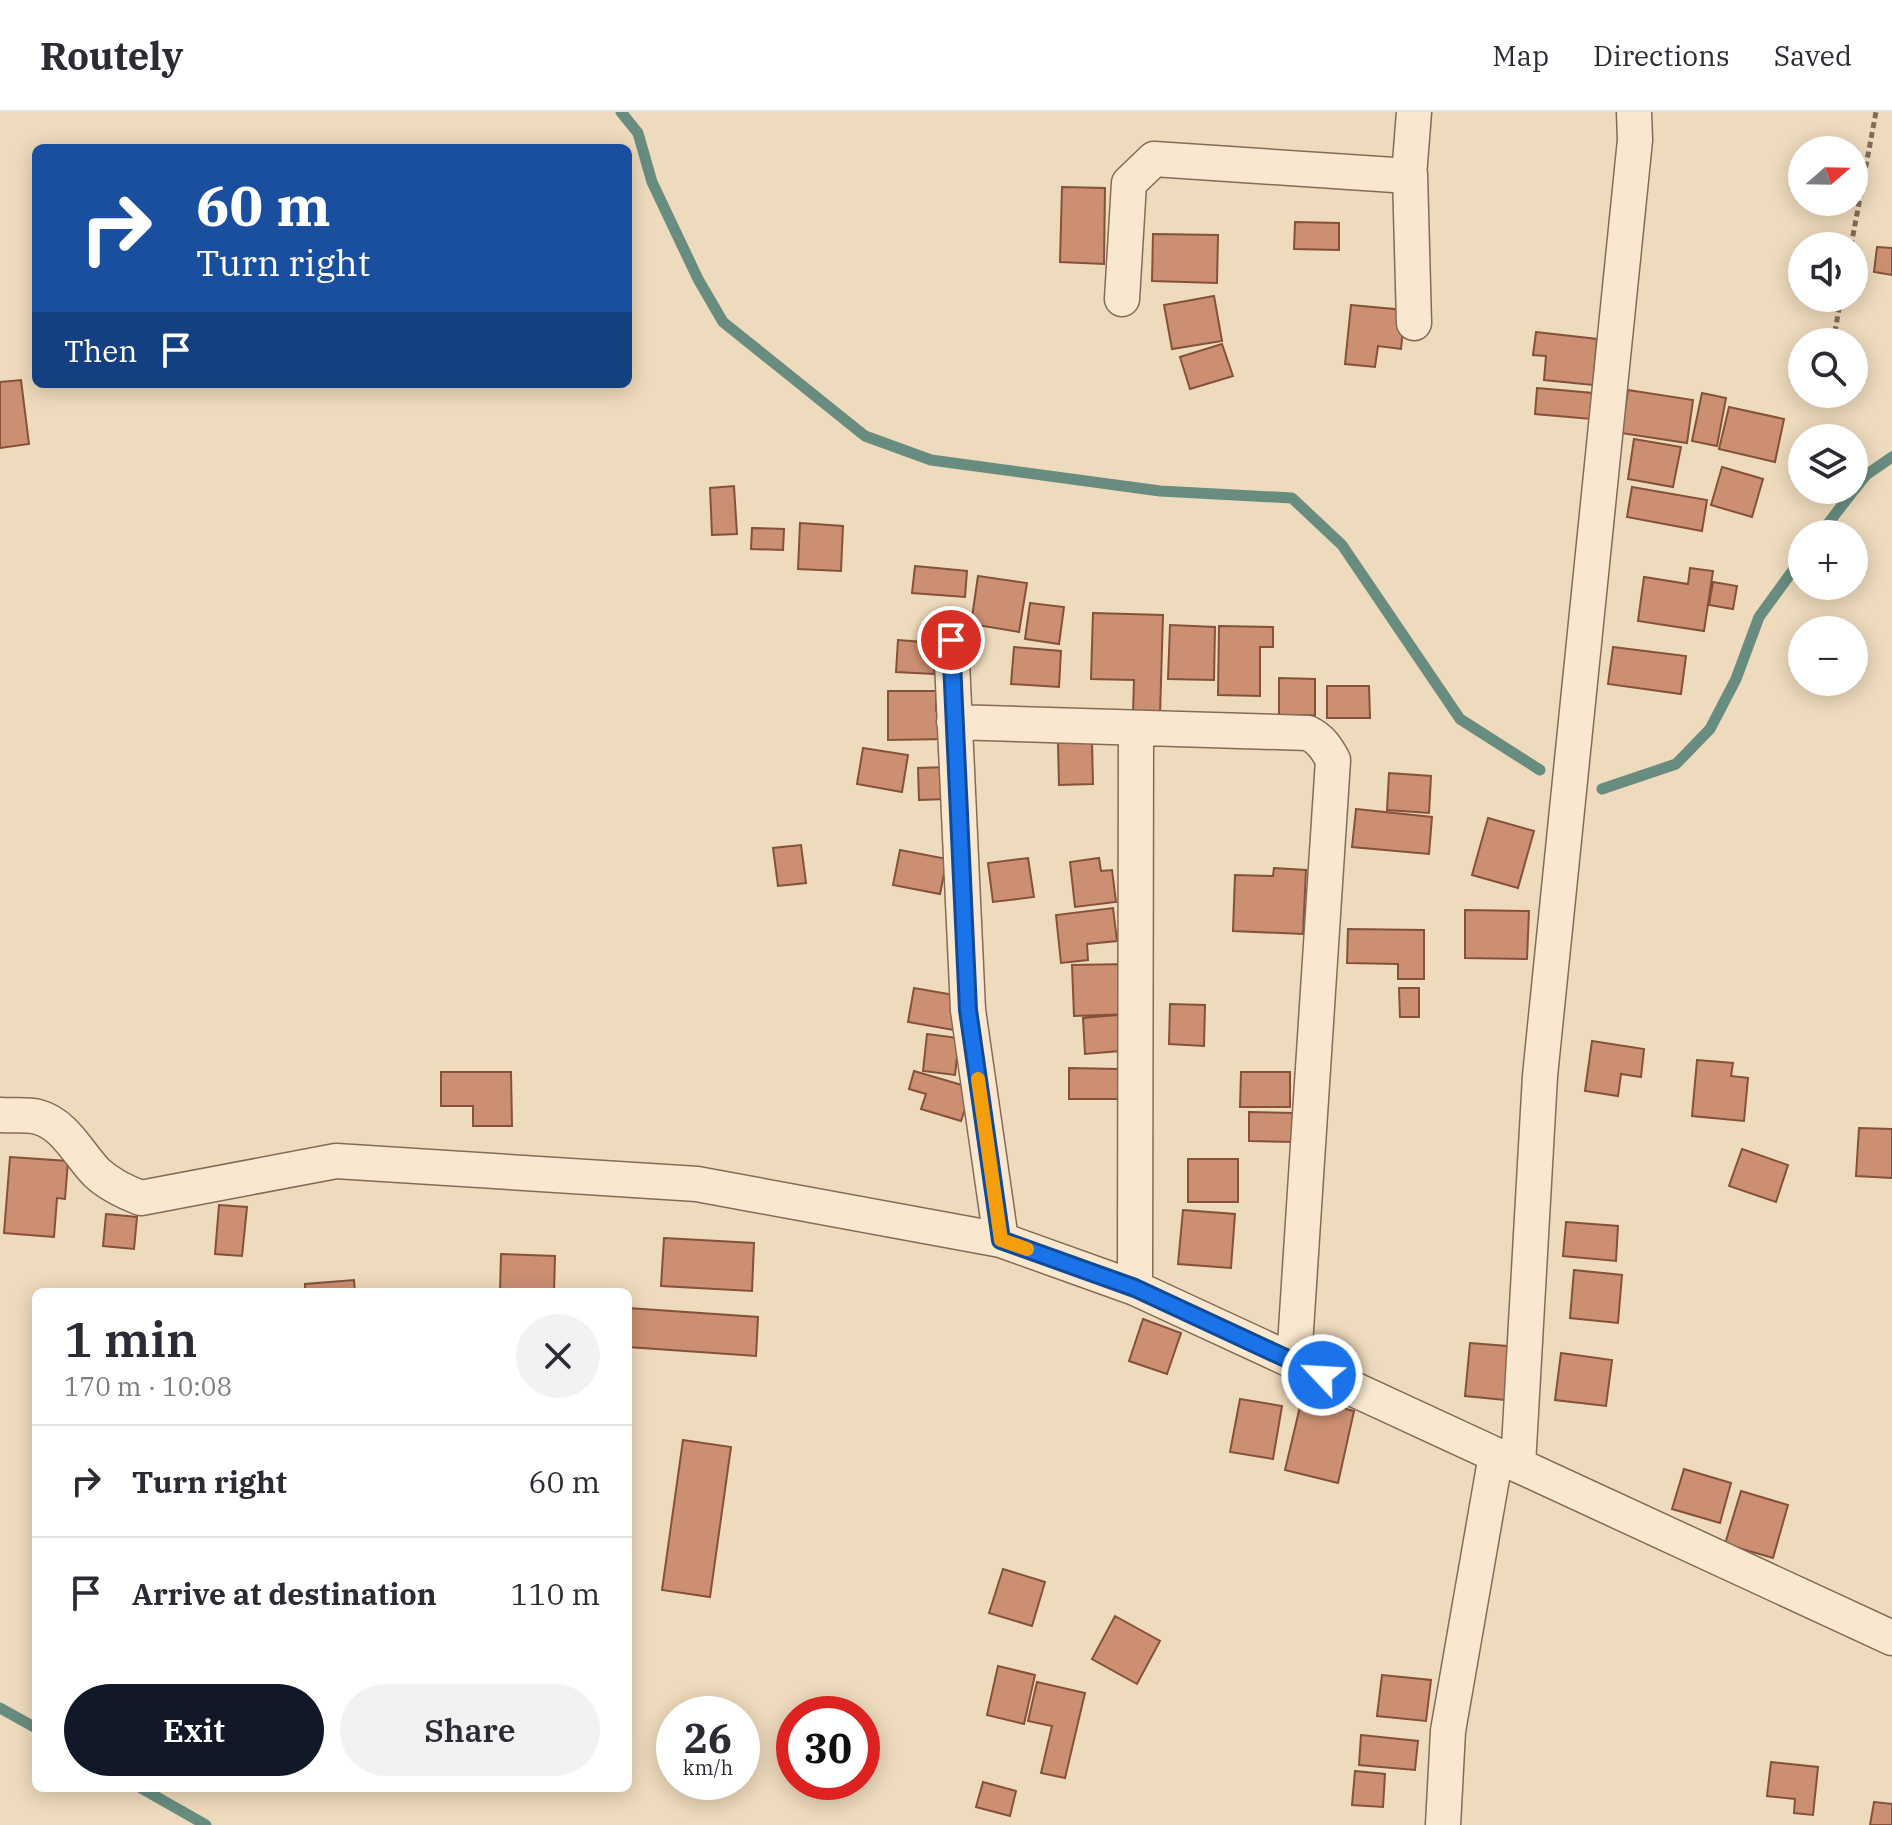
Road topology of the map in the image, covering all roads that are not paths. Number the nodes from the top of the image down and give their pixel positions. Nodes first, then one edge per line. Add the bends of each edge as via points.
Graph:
1 (1414, 112) edge
2 (1634, 112) edge
3 (1410, 174) junction
4 (1122, 299) dead end
5 (1414, 323) dead end
6 (951, 640) dead end
7 (954, 722) junction
8 (1136, 728) junction
9 (0, 1115) edge
10 (1001, 1240) junction
11 (1135, 1288) junction
12 (1294, 1361) junction
13 (1507, 1460) junction
14 (1892, 1638) edge
15 (1443, 1825) edge

1 - 3 street
2 - 13 street
3 - 4 street via 1154,159 1129,183
3 - 5 street
6 - 7 street
7 - 8 street
7 - 10 street via 968,1010
8 - 11 street
8 - 12 street via 1308,733 1333,760
9 - 10 street via 37,1116 50,1122 98,1174 141,1198 336,1161 697,1184
10 - 11 street
11 - 12 street
12 - 13 street
13 - 14 street
13 - 15 street via 1448,1731

